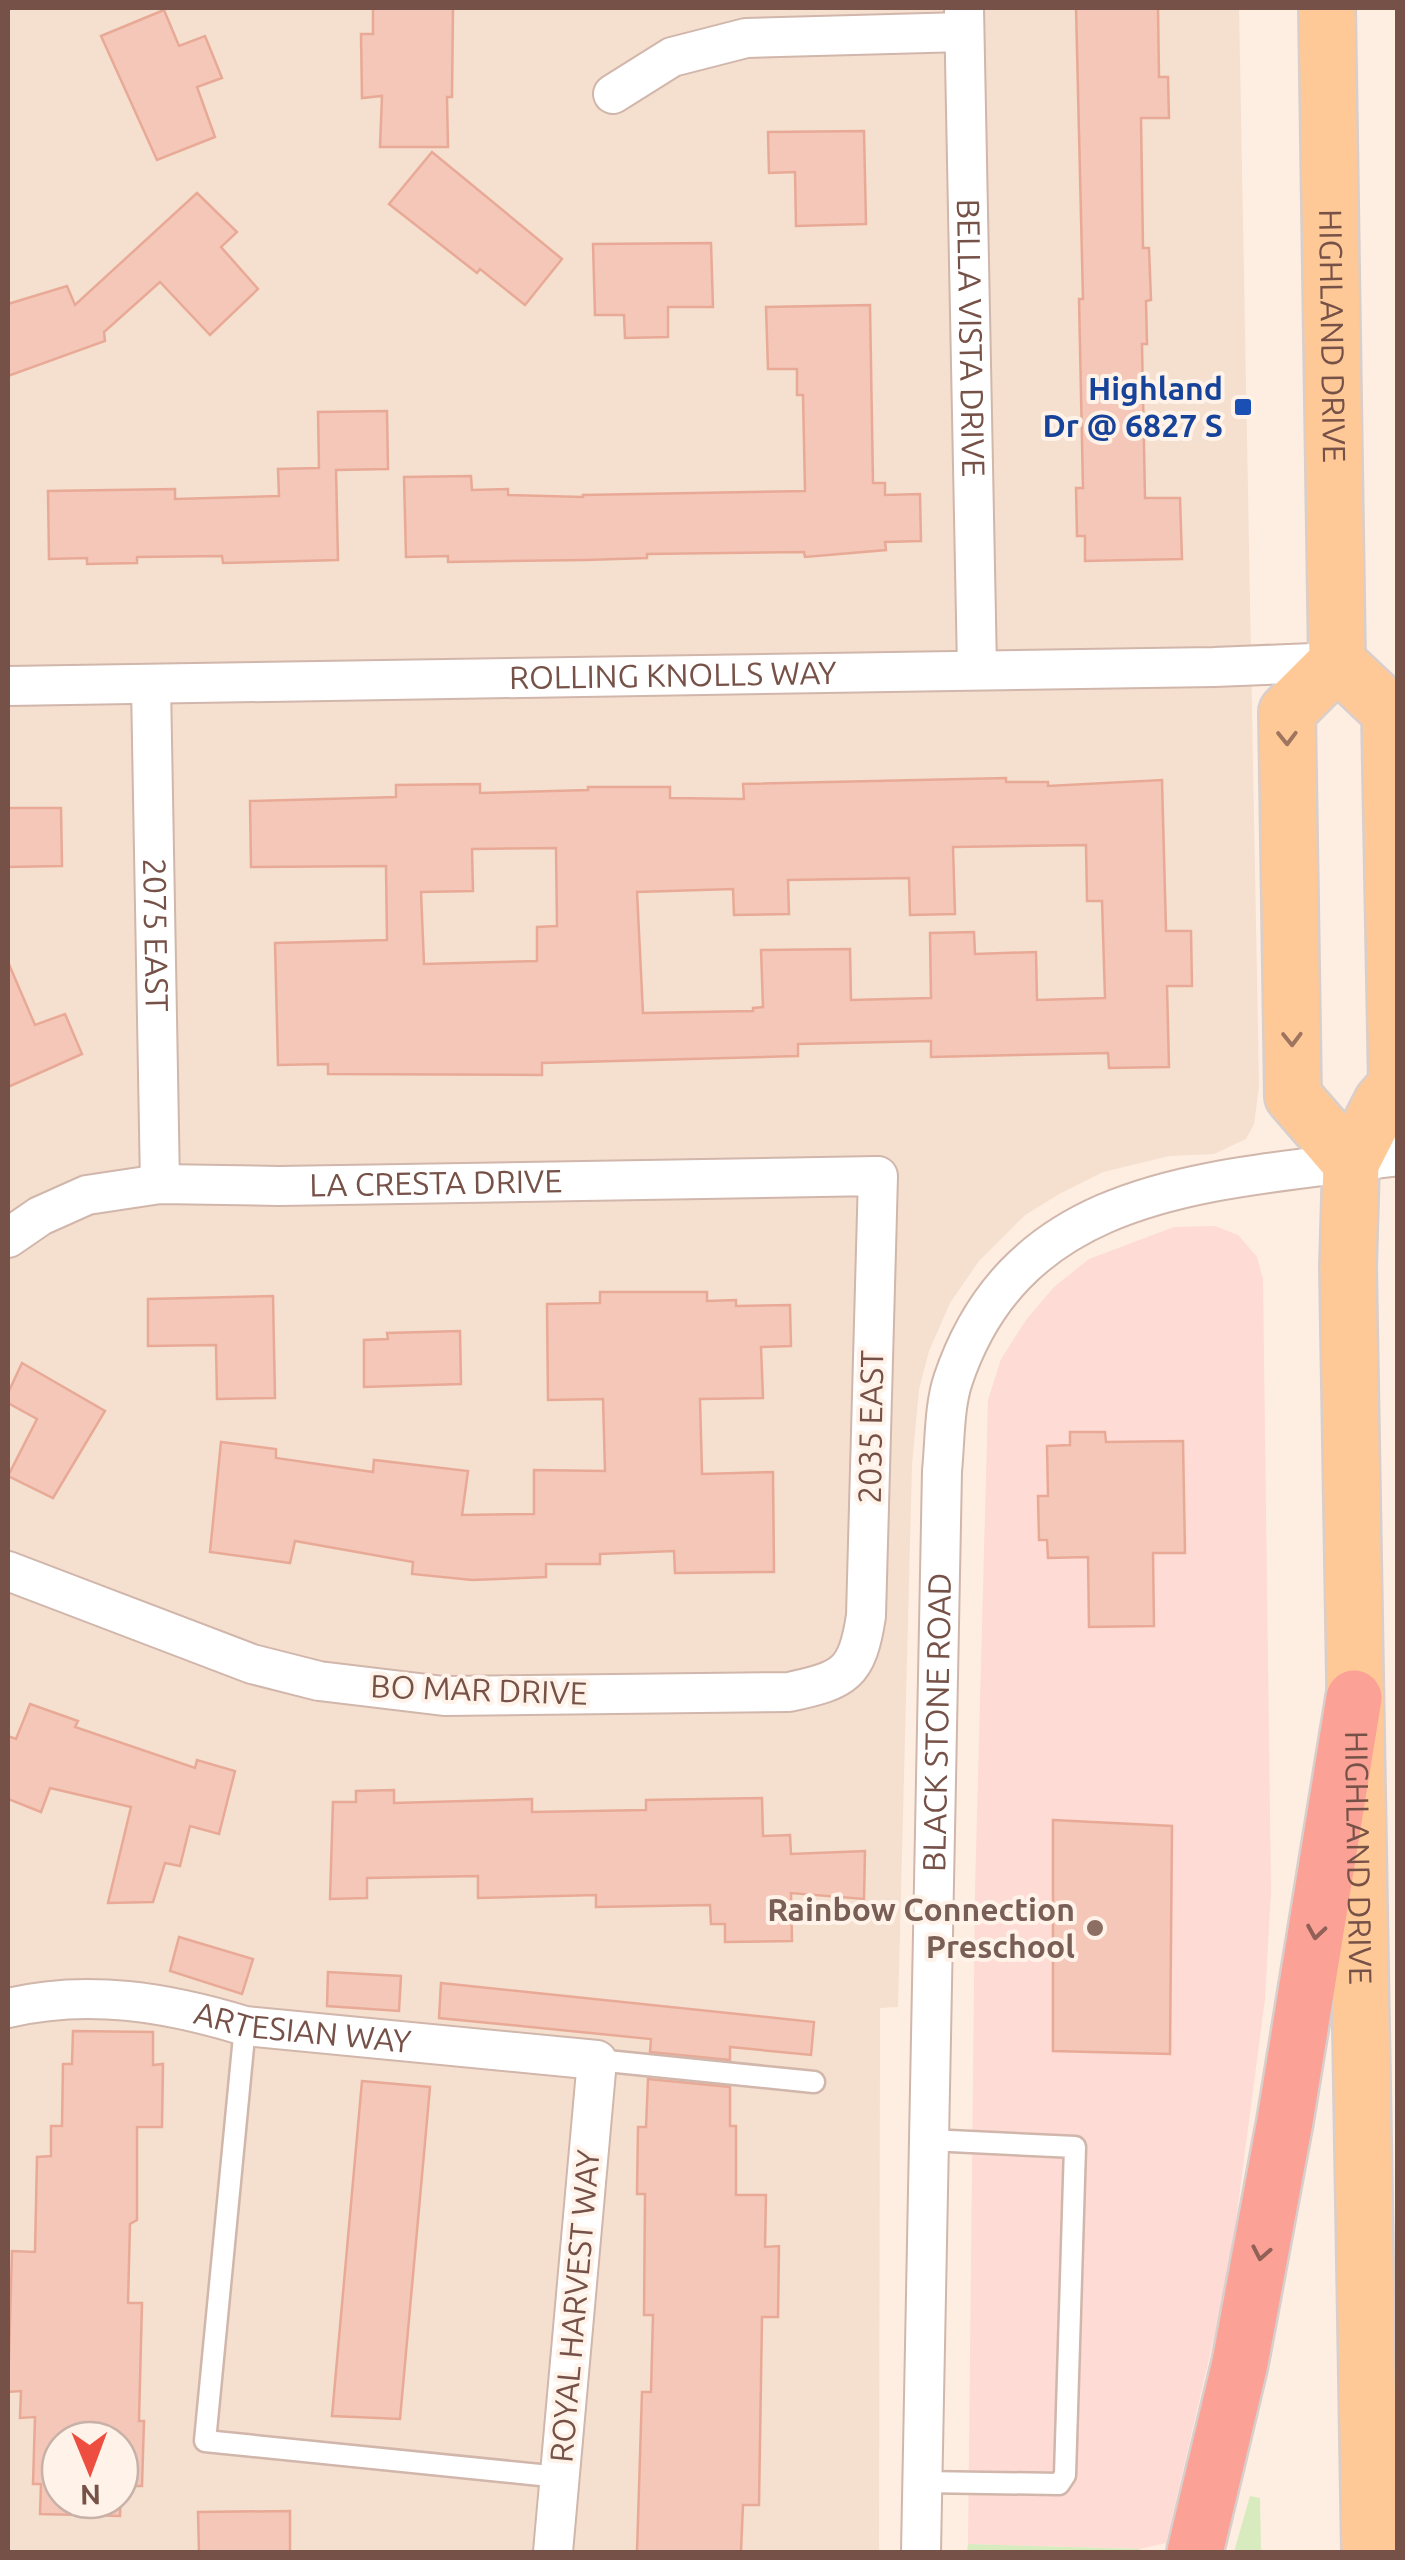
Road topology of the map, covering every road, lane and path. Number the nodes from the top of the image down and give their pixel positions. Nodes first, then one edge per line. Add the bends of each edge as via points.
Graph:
1 (1328, 8) edge
2 (964, 20) edge
3 (613, 94) dead end
4 (1337, 662) junction
5 (977, 668) junction
6 (151, 684) junction
7 (8, 686) edge
8 (1374, 1159) edge
9 (878, 1176) joint
10 (160, 1184) junction
11 (8, 1238) edge
12 (8, 1571) edge
13 (846, 1673) joint
14 (1354, 1698) junction
15 (8, 2008) edge
16 (245, 2026) junction
17 (597, 2060) junction
18 (814, 2082) dead end
19 (929, 2140) junction
20 (560, 2476) junction
21 (922, 2482) junction
22 (553, 2552) edge
23 (921, 2552) edge
24 (1195, 2552) edge
25 (1370, 2552) edge

1 - 4 main road, HIGHLAND DRIVE
2 - 3 street via 746,38 672,57
2 - 5 street, BELLA VISTA DRIVE
4 - 5 street, ROLLING KNOLLS WAY
4 - 8 main road, HIGHLAND DRIVE via 1390,712 1397,1085 1382,1102
4 -> 8 main road via 1287,712 1293,1096
5 - 6 street, ROLLING KNOLLS WAY
6 - 7 street, ROLLING KNOLLS WAY
6 - 10 street, 2075 EAST
8 - 14 main road, HIGHLAND DRIVE via 1348,1267
8 - 19 street, BLACK STONE ROAD via 1228,1179 1102,1212 1056,1238 1012,1278 975,1328 952,1384 942,1470
9 - 10 street, LA CRESTA DRIVE
9 - 13 street, 2035 EAST via 866,1616 861,1650
10 - 11 street, LA CRESTA DRIVE via 88,1195
12 - 13 street, BO MAR DRIVE via 252,1664 386,1691 789,1692
14 -> 24 highway via 1244,2345
14 - 25 main road, HIGHLAND DRIVE
15 - 16 street, ARTESIAN WAY via 70,1998 126,1999 189,2008
16 - 17 street, ARTESIAN WAY
16 - 20 lane via 205,2441
17 - 18 lane
17 - 20 street, ROYAL HARVEST WAY
19 - 21 street, BLACK STONE ROAD
19 - 21 lane via 1075,2148 1065,2475 1058,2484
20 - 22 street, ROYAL HARVEST WAY
21 - 23 street, BLACK STONE ROAD

